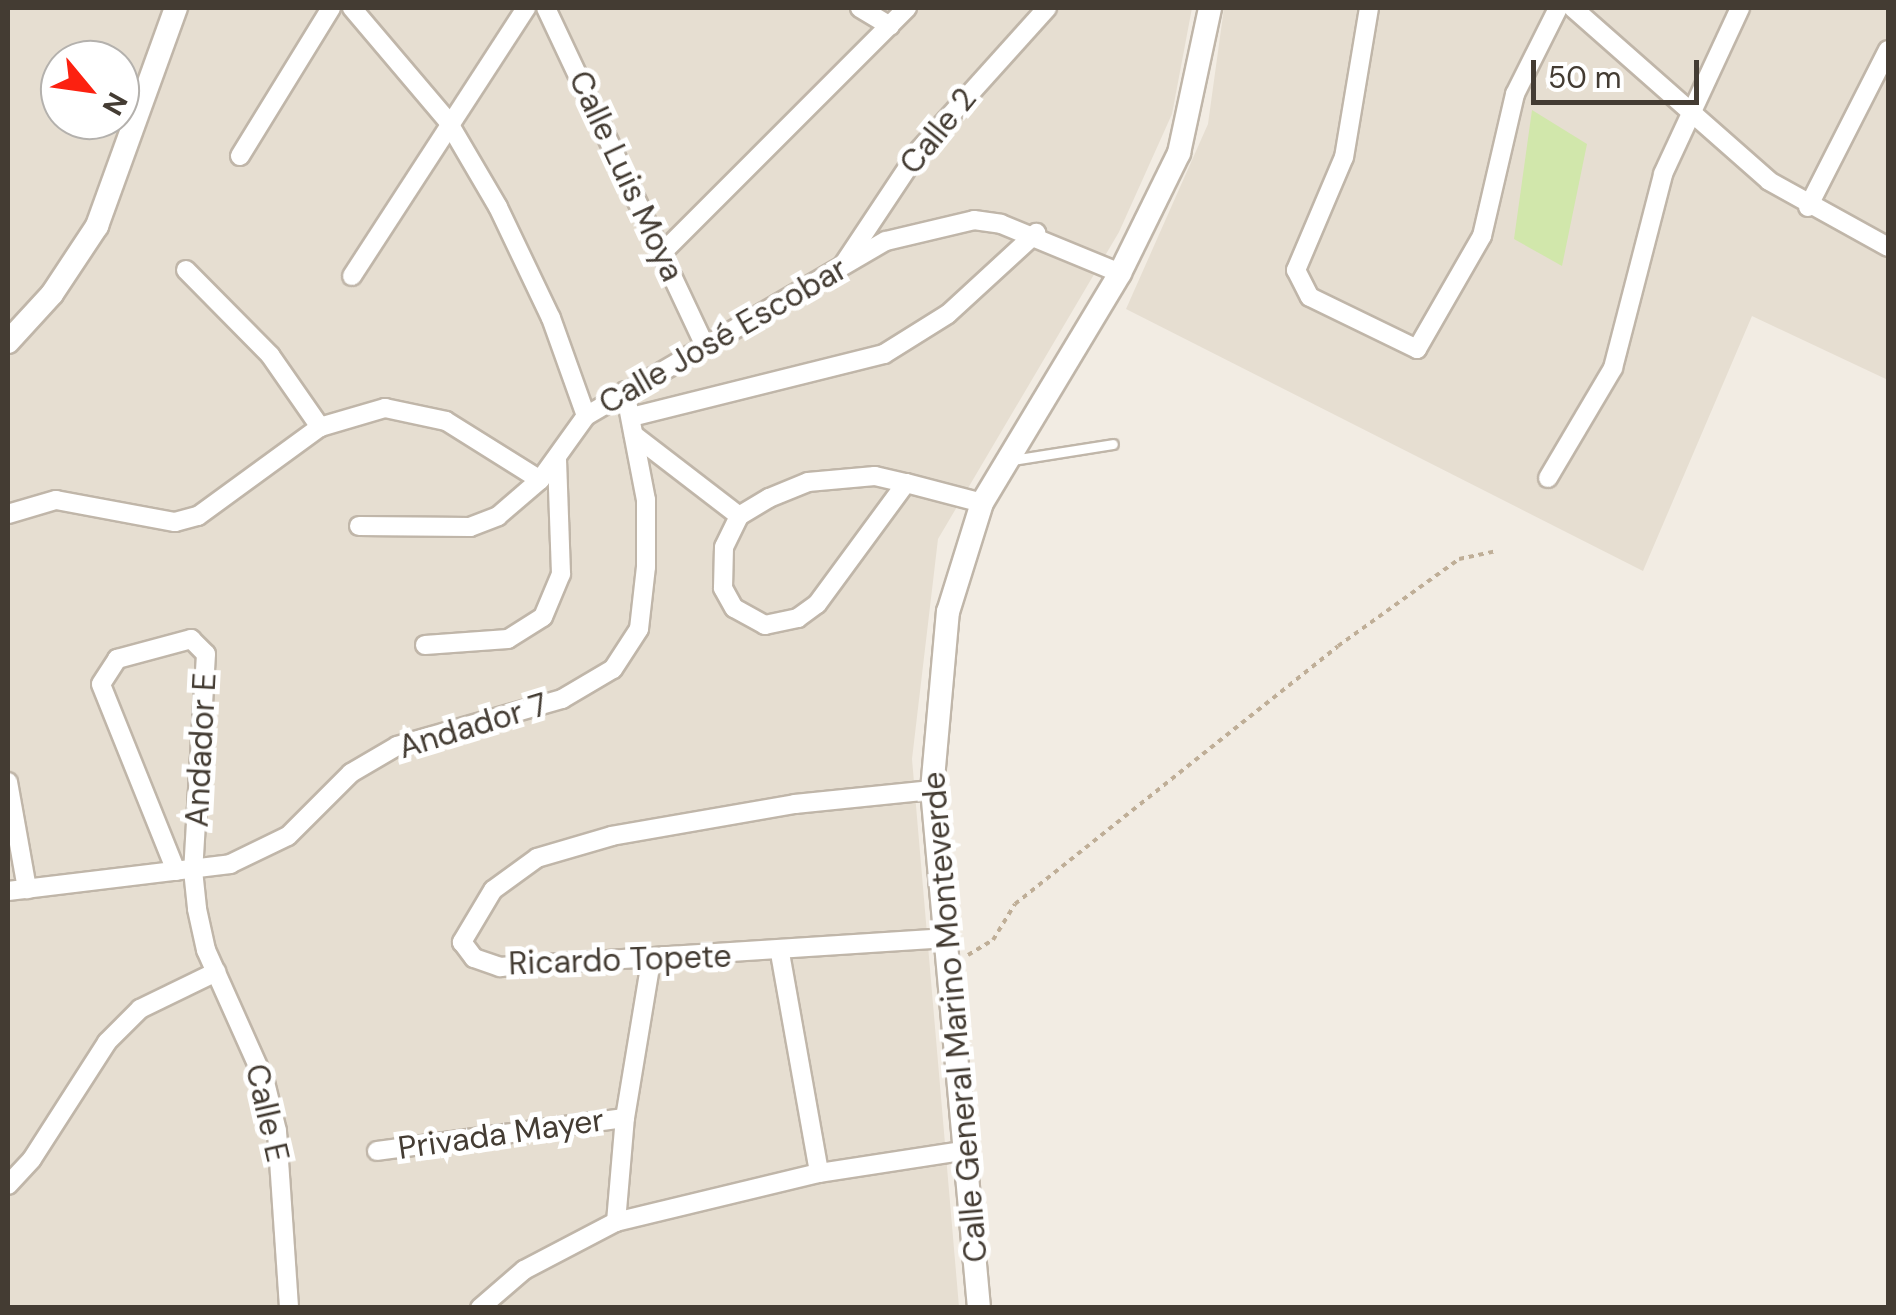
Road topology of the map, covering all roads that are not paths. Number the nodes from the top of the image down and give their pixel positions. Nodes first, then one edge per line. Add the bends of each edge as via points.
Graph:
1 (176, 8) edge
2 (330, 8) edge
3 (352, 8) edge
4 (526, 8) edge
5 (546, 8) edge
6 (860, 8) edge
7 (907, 8) edge
8 (1047, 8) edge
9 (1210, 8) edge
10 (1368, 8) edge
11 (1558, 8) edge
12 (1573, 8) edge
13 (1740, 8) edge
14 (890, 26) junction
15 (1888, 50) edge
16 (1692, 110) junction
17 (447, 120) junction
18 (240, 156) dead end
19 (1808, 207) junction
20 (1036, 233) junction
21 (1888, 247) edge
22 (661, 254) junction
23 (843, 265) junction
24 (186, 270) dead end
25 (1120, 272) junction
26 (352, 276) dead end
27 (8, 342) edge
28 (704, 346) junction
29 (625, 390) junction
30 (586, 416) junction
31 (632, 426) junction
32 (320, 427) junction
33 (1113, 444) dead end
34 (558, 459) junction
35 (1005, 461) junction
36 (1548, 478) dead end
37 (540, 480) junction
38 (906, 483) junction
39 (982, 502) junction
40 (8, 514) edge
41 (740, 516) junction
42 (359, 526) dead end
43 (425, 646) dead end
44 (8, 782) edge
45 (932, 790) junction
46 (184, 870) junction
47 (27, 889) junction
48 (8, 891) edge
49 (947, 948) junction
50 (780, 953) junction
51 (651, 960) junction
52 (216, 972) junction
53 (624, 1118) junction
54 (968, 1150) junction
55 (377, 1151) dead end
56 (819, 1173) junction
57 (8, 1185) edge
58 (616, 1222) junction
59 (978, 1307) edge
60 (289, 1308) edge
61 (480, 1308) edge

1 - 27 street via 97,226 52,294
2 - 18 street
3 - 17 street
4 - 17 street
5 - 22 street, Calle Luis Moya
6 - 14 street
7 - 14 street
8 - 23 street, Calle 2 via 920,149
9 - 25 street, Calle General Marino Monteverde via 1179,153
10 - 11 street via 1344,157 1296,270 1310,296 1417,349 1482,236 1515,94
12 - 16 street
13 - 16 street
14 - 22 street
15 - 19 street
16 - 19 street via 1769,181
16 - 36 street via 1652,210 1613,368
17 - 26 street
17 - 30 street via 527,262
19 - 21 street
20 - 23 street, Calle José Escobar via 974,220 926,228
20 - 25 street, Calle José Escobar
20 - 31 street via 948,314 884,354
22 - 28 street, Calle Luis Moya
23 - 28 street, Calle José Escobar
24 - 32 street via 270,356
25 - 35 street, Calle General Marino Monteverde
28 - 29 street, Calle José Escobar
29 - 30 street, Calle José Escobar
29 - 31 street, Andador 7
30 - 34 street, Calle José Escobar
31 - 41 street
31 - 46 street, Andador 7 via 646,500 646,567 639,630 623,660 562,699 397,746 352,773 288,836 230,864
32 - 37 street via 385,408 418,412 474,435
32 - 40 street via 187,520 153,520 83,500
33 - 35 lane
34 - 37 street, Calle José Escobar
34 - 43 street via 562,574 543,617 508,639
35 - 39 street, Calle General Marino Monteverde
37 - 42 street, Calle José Escobar via 498,516 470,526
38 - 39 street
38 - 41 street via 844,476 808,482
38 - 41 street via 836,584 783,623 748,618 723,588 724,546
39 - 45 street, Calle General Marino Monteverde via 948,612
44 - 47 street
45 - 49 street, Calle General Marino Monteverde
45 - 51 street, Ricardo Topete via 795,804 612,836 537,858 493,890 462,942 474,958 500,966
46 - 46 street, Andador E via 204,648 191,638 132,652 109,665 101,684
46 - 47 street, Andador 7
46 - 52 street, Calle E
47 - 48 street, Andador 7
49 - 50 street, Ricardo Topete
49 - 54 street, Calle General Marino Monteverde
50 - 51 street, Ricardo Topete
50 - 56 street
51 - 53 street
52 - 57 street via 140,1008 107,1042 32,1160
52 - 60 street, Calle E via 265,1082 277,1131
53 - 55 street, Privada Mayer
53 - 58 street
54 - 56 street
54 - 59 street, Calle General Marino Monteverde
56 - 58 street
58 - 61 street via 524,1270

